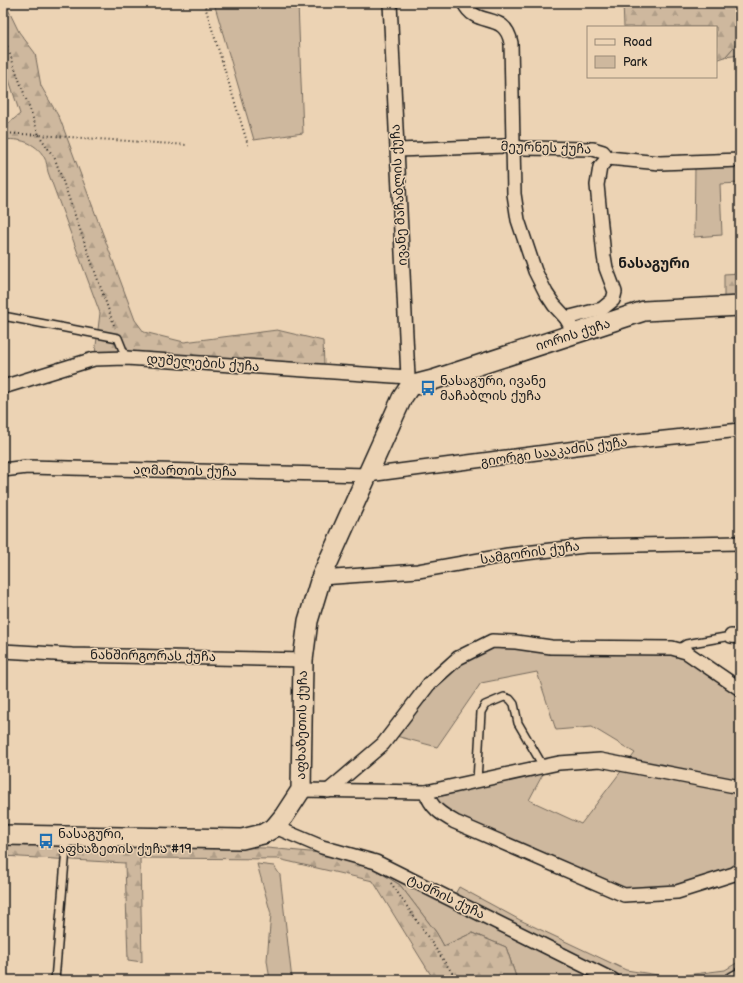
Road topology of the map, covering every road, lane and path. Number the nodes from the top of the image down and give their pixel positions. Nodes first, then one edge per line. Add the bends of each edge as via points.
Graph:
1 (204, 3) edge
2 (390, 3) edge
3 (464, 3) edge
4 (3, 35) edge
5 (3, 133) edge
6 (39, 135) junction
7 (187, 145) dead end
8 (512, 146) junction
9 (249, 148) dead end
10 (398, 150) junction
11 (608, 158) junction
12 (740, 160) edge
13 (740, 306) edge
14 (3, 316) edge
15 (571, 326) junction
16 (118, 338) junction
17 (126, 358) junction
18 (409, 381) junction
19 (3, 387) edge
20 (740, 430) edge
21 (3, 470) edge
22 (368, 475) junction
23 (740, 542) edge
24 (321, 578) junction
25 (736, 636) edge
26 (678, 649) junction
27 (3, 651) edge
28 (303, 660) junction
29 (740, 689) edge
30 (544, 766) junction
31 (477, 781) junction
32 (740, 787) edge
33 (300, 790) junction
34 (328, 791) junction
35 (426, 792) junction
36 (275, 827) junction
37 (3, 835) edge
38 (67, 837) junction
39 (740, 870) edge
40 (390, 882) dead end
41 (740, 975) edge
42 (55, 980) edge
43 (457, 980) edge
44 (613, 980) edge
45 (731, 980) edge

1 - 9 path
2 - 10 street, ივანე მაჩაბლის ქუჩა
3 - 8 street via 469,12 502,24 509,32
4 - 6 path
5 - 6 path
6 - 7 path
6 - 16 path via 55,159
8 - 10 street, მეურნეს ქუჩა
8 - 11 street, მეურნეს ქუჩა via 593,149 603,152
8 - 15 street via 514,194 524,242 546,293
10 - 18 street, ივანე მაჩაბლის ქუჩა
11 - 12 street, მეურნეს ქუჩა via 660,163
11 - 15 street via 600,167 597,185 606,268 615,292 613,300 602,309
13 - 15 street, იორის ქუჩა via 644,312
14 - 16 lane
15 - 18 street, იორის ქუჩა via 433,380
16 - 17 lane
17 - 18 street, დუშელების ქუჩა
17 - 19 street, დუშელების ქუჩა via 94,359
18 - 22 street, აფხაზეთის ქუჩა
20 - 22 street, გიორგი სააკაძის ქუჩა via 599,445
21 - 22 street, აღმართის ქუჩა via 28,467
22 - 24 street, აფხაზეთის ქუჩა
23 - 24 street, სამგორის ქუჩა via 585,546 508,555 418,571
24 - 28 street, აფხაზეთის ქუჩა via 308,621
25 - 26 lane via 686,644
26 - 29 street
26 - 34 street via 551,647 492,641 458,658 429,684 383,744
27 - 28 street, ნახშირგორას ქუჩა
28 - 33 street, აფხაზეთის ქუჩა
30 - 31 street
30 - 31 lane via 518,723 514,704 504,697 485,706 482,712
30 - 32 street via 600,760
31 - 35 street
33 - 34 street
33 - 36 street, აფხაზეთის ქუჩა
34 - 35 street
35 - 39 street via 430,804 440,814 455,822 624,896 677,892
36 - 38 street, აფხაზეთის ქუჩა via 263,834 242,838
36 - 44 street, ტაძრის ქუჩა via 322,847 376,862
37 - 38 street, აფხაზეთის ქუჩა
38 - 42 lane
40 - 43 path
41 - 45 street

